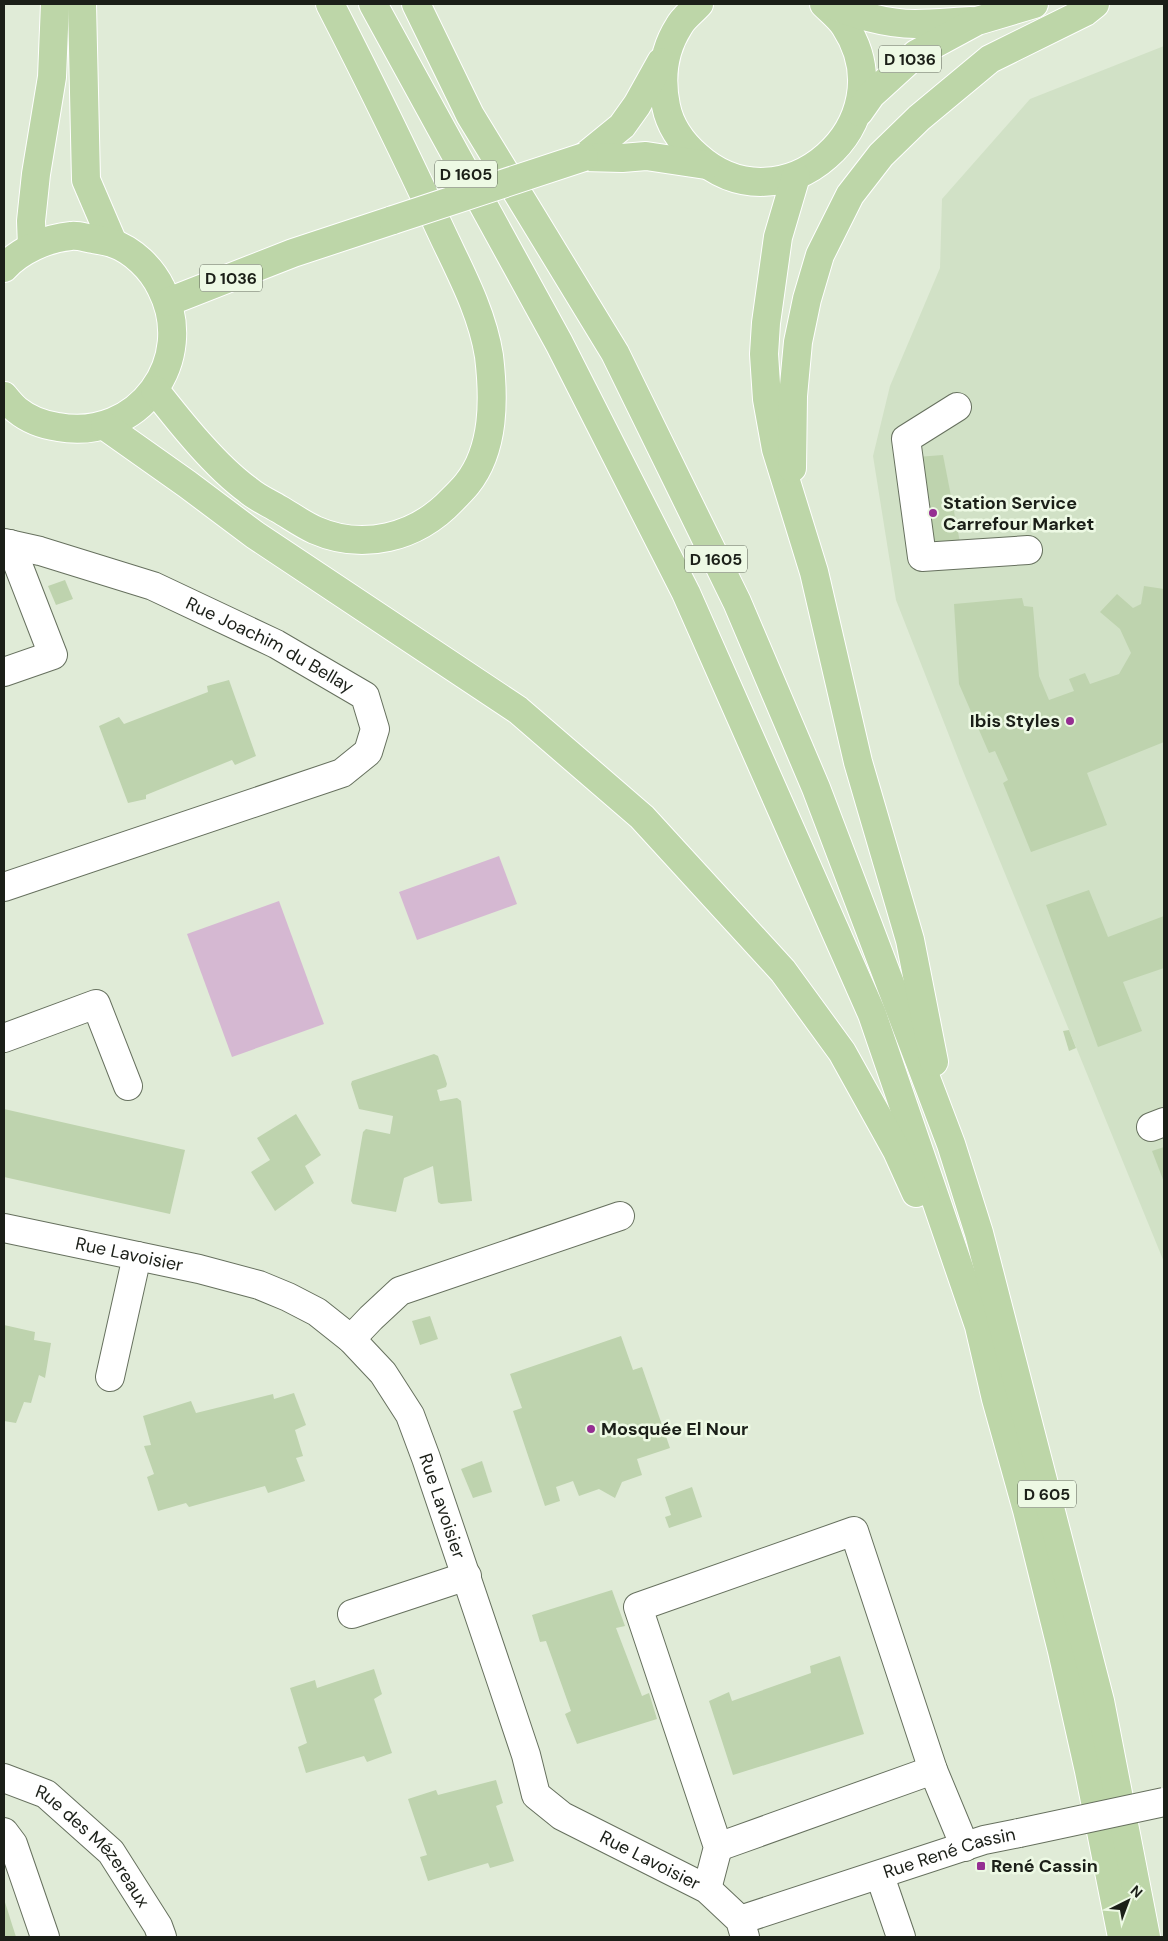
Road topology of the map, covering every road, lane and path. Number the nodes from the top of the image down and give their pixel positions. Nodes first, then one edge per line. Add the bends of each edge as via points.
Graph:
1 (55, 4) edge
2 (82, 4) edge
3 (330, 4) edge
4 (373, 4) edge
5 (416, 4) edge
6 (699, 4) edge
7 (826, 4) edge
8 (1034, 4) edge
9 (1096, 4) edge
10 (977, 21) junction
11 (666, 54) junction
12 (857, 114) junction
13 (584, 156) junction
14 (706, 165) junction
15 (796, 176) junction
16 (113, 243) junction
17 (32, 246) junction
18 (4, 268) edge
19 (168, 302) junction
20 (155, 390) junction
21 (4, 396) edge
22 (957, 407) dead end
23 (104, 426) junction
24 (791, 494) junction
25 (7, 544) edge
26 (1028, 550) dead end
27 (4, 672) edge
28 (4, 887) edge
29 (4, 1038) edge
30 (128, 1086) dead end
31 (951, 1144) junction
32 (620, 1216) dead end
33 (4, 1228) edge
34 (137, 1256) junction
35 (978, 1326) junction
36 (351, 1339) junction
37 (110, 1377) dead end
38 (466, 1576) junction
39 (352, 1614) dead end
40 (933, 1770) junction
41 (4, 1778) edge
42 (1164, 1802) edge
43 (4, 1832) edge
44 (718, 1847) junction
45 (965, 1847) junction
46 (880, 1876) junction
47 (708, 1889) junction
48 (743, 1929) edge
49 (46, 1937) edge
50 (162, 1937) edge
51 (901, 1937) edge
52 (1122, 1937) edge
53 (1146, 1937) edge

1 - 17 main road via 52,77 36,174
2 - 16 main road via 86,180
3 - 20 main road via 396,134 476,305 488,354 492,389 490,422 483,454 469,482 444,508 416,529 388,538 359,541 315,530 248,490 221,466
4 - 35 main road, D 1605 via 559,344 686,593 872,1014
5 - 31 main road, D 1605 via 470,115 615,354 737,602 816,788
6 - 11 main road via 679,25
7 - 10 main road, D 1036 via 884,21 914,24
7 - 12 main road via 845,26 858,55 862,84
8 - 10 main road, D 1036
9 - 24 main road via 990,59 919,118 881,155 850,195 820,255 798,342 793,396
10 - 12 main road, D 1036 via 900,66
11 - 13 main road, D 1036 via 622,126
11 - 14 main road via 662,86 668,118 684,144
12 - 15 main road via 843,141 822,162
13 - 14 main road, D 1036 via 646,156
13 - 19 main road, D 1036, bridge via 293,252
14 - 15 main road via 734,178 765,182
15 - 24 main road via 778,237 764,354 767,399 776,449
16 - 17 main road via 72,236
16 - 19 main road via 136,257 155,277
17 - 18 main road
19 - 20 main road via 173,332 169,363
20 - 23 main road via 133,411
21 - 23 main road via 16,410 44,425 74,430
22 - 26 street via 906,439 922,557
23 - 35 main road via 255,535 518,710 642,817 783,971 842,1052 898,1151
24 - 31 main road via 814,572 858,762 910,940
25 - 27 street via 53,655
25 - 28 street, Rue Joachim du Bellay via 153,586 276,644 365,696 375,729 368,752 342,773
29 - 30 street via 96,1004
31 - 53 main road, D 605 via 979,1234 1098,1692
32 - 36 street via 400,1291
33 - 34 street, Rue Lavoisier
34 - 36 street, Rue Lavoisier via 259,1285 317,1312
34 - 37 street
35 - 52 main road, D 605 via 1062,1651
36 - 38 street, Rue Lavoisier via 383,1372 410,1415
38 - 39 street
38 - 47 street, Rue Lavoisier via 526,1755 536,1796 562,1816
40 - 44 street
40 - 44 street via 854,1531 638,1607
40 - 45 street
41 - 50 street, Rue des Mézereaux via 46,1794 111,1852
42 - 45 street, Rue René Cassin, bridge
43 - 49 street via 13,1844
44 - 47 street
45 - 46 street, Rue René Cassin
46 - 48 street, Rue René Cassin
46 - 51 street
47 - 48 street, Rue Lavoisier

